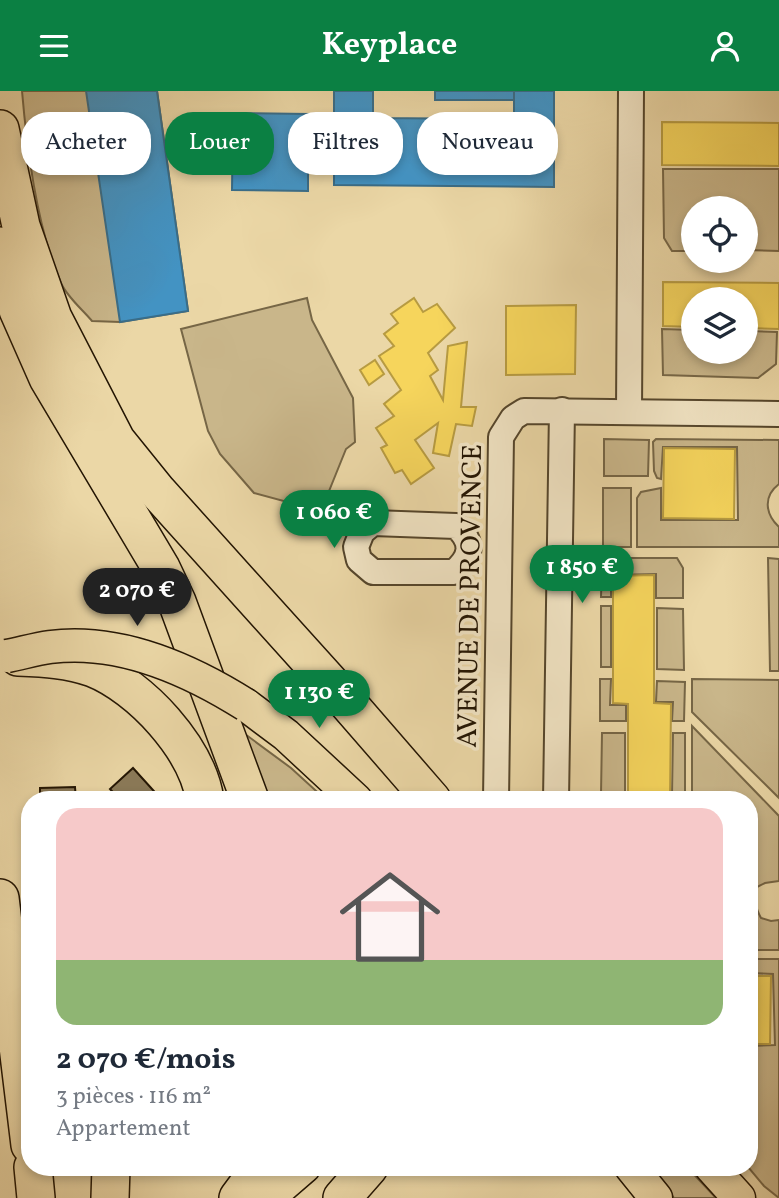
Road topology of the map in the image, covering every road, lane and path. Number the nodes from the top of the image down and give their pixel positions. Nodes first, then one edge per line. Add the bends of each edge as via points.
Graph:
1 (631, 91) edge
2 (0, 129) edge
3 (0, 246) edge
4 (562, 410) junction
5 (629, 411) junction
6 (779, 414) edge
7 (470, 548) dead end
8 (499, 548) junction
9 (4, 656) edge
10 (202, 791) edge
11 (247, 791) edge
12 (346, 791) edge
13 (424, 791) edge
14 (496, 791) edge
15 (556, 791) edge
16 (0, 898) edge
17 (21, 1071) edge
18 (34, 1176) edge
19 (111, 1176) edge
20 (254, 1176) edge
21 (294, 1176) edge
22 (361, 1176) edge
23 (626, 1176) edge
24 (638, 1176) edge
25 (719, 1176) edge
26 (36, 1198) edge
27 (110, 1198) edge
28 (238, 1198) edge
29 (268, 1198) edge
30 (342, 1198) edge
31 (631, 1198) edge
32 (656, 1198) edge
33 (739, 1198) edge

1 - 5 street
2 - 13 highway via 21,226 52,318 117,440
3 - 11 highway via 18,310 48,378 177,602
4 - 5 street, AVENUE DE PROVENCE
4 - 8 street, AVENUE DE PROVENCE via 524,411 513,418 501,437
4 - 15 street
5 - 6 street, AVENUE DE PROVENCE
7 - 8 street
8 - 14 street, AVENUE DE PROVENCE
9 - 10 highway via 76,663 130,690 180,742
9 - 12 main road, bridge via 82,646 160,661 246,705
16 - 17 highway
18 - 26 highway
19 - 27 highway
20 - 28 highway
21 - 29 main road
22 - 30 highway
23 - 31 main road
24 - 32 main road
25 - 33 main road

